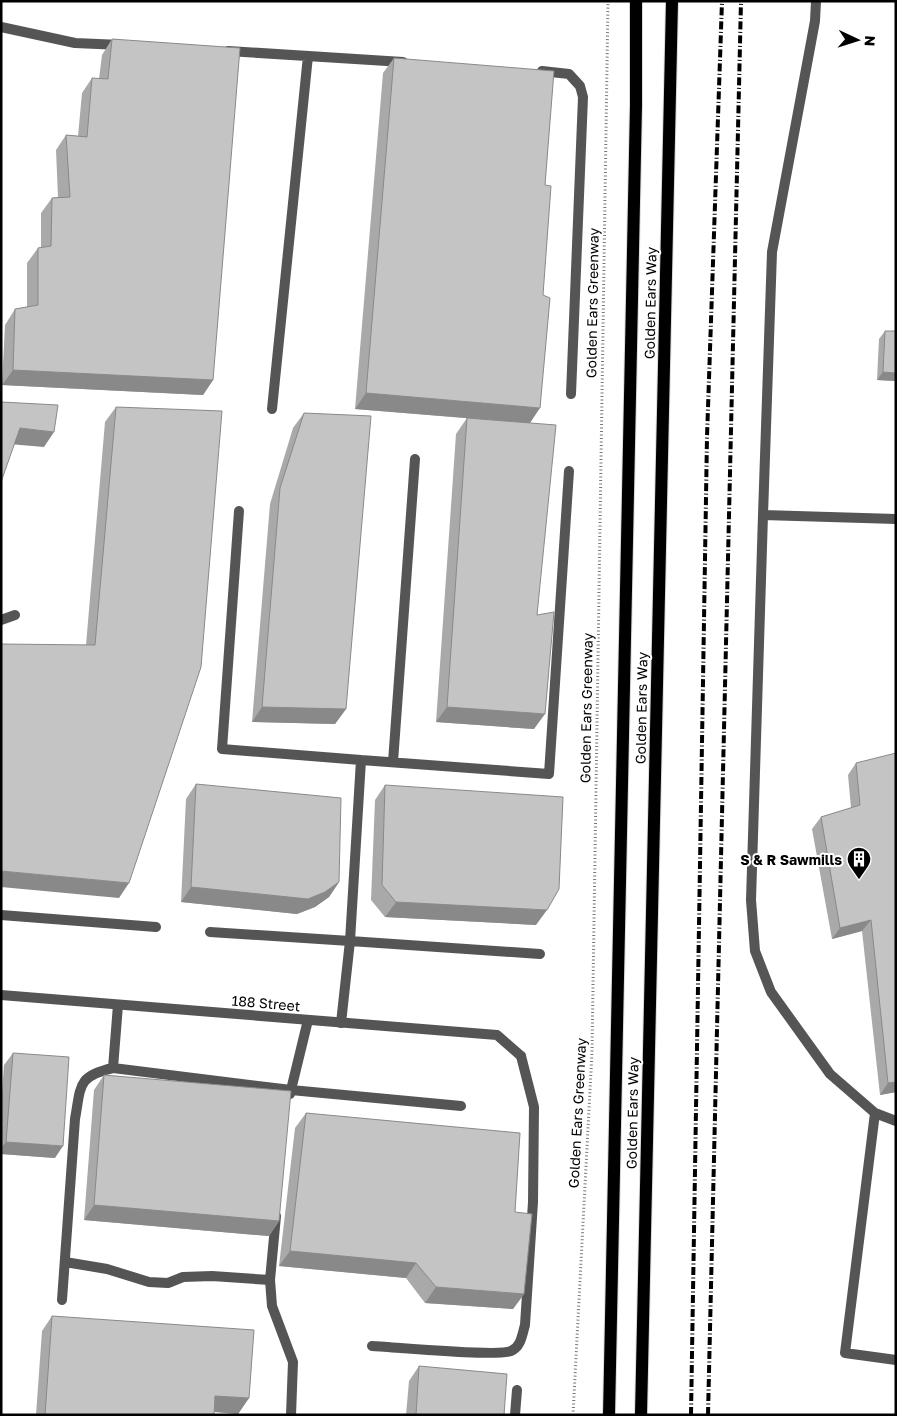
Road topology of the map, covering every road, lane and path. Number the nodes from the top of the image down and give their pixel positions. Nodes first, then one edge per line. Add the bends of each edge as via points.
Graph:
1 (608, 1) edge
2 (636, 1) edge
3 (672, 1) edge
4 (816, 1) edge
5 (1, 27) edge
6 (133, 46) edge
7 (220, 51) edge
8 (308, 56) junction
9 (418, 63) edge
10 (534, 70) edge
11 (572, 394) dead end
12 (272, 409) dead end
13 (415, 458) dead end
14 (569, 471) dead end
15 (239, 510) dead end
16 (763, 515) junction
17 (896, 519) edge
18 (14, 615) dead end
19 (1, 620) edge
20 (361, 760) junction
21 (393, 762) junction
22 (1, 915) edge
23 (156, 927) dead end
24 (210, 932) dead end
25 (350, 942) junction
26 (540, 954) dead end
27 (1, 995) edge
28 (118, 1005) junction
29 (308, 1020) junction
30 (341, 1023) junction
31 (113, 1068) junction
32 (291, 1090) junction
33 (461, 1106) dead end
34 (288, 1108) edge
35 (875, 1114) junction
36 (896, 1121) edge
37 (276, 1206) edge
38 (64, 1262) junction
39 (270, 1280) junction
40 (62, 1300) dead end
41 (372, 1346) dead end
42 (896, 1360) edge
43 (517, 1390) dead end
44 (291, 1415) edge
45 (514, 1415) edge
46 (573, 1415) edge
47 (609, 1415) edge
48 (641, 1415) edge

1 - 46 path, Golden Ears Greenway via 592,1042
2 - 47 main road, Golden Ears Way
3 - 48 main road, Golden Ears Way
4 - 16 street via 772,252
5 - 6 street via 75,42
7 - 8 street
8 - 9 street
8 - 12 street
10 - 11 street via 569,74 580,86 583,97
13 - 21 street
14 - 21 street via 549,774
15 - 20 street via 222,748
16 - 17 street
16 - 35 street via 751,900 755,951 771,992 830,1074
18 - 19 street
20 - 21 street
20 - 25 street
22 - 23 street
24 - 25 street
25 - 26 street
25 - 30 street
27 - 28 street, 188 Street
28 - 29 street, 188 Street
28 - 31 street
29 - 30 street, 188 Street
29 - 32 street
30 - 41 street, 188 Street via 497,1035 522,1056 534,1107 532,1211 525,1325 521,1342 511,1352 490,1353
31 - 32 street
31 - 38 street via 94,1072 85,1080 80,1092
32 - 33 street
32 - 34 street
35 - 36 street
35 - 42 street via 845,1353
37 - 39 street
38 - 39 street via 106,1269 148,1282 168,1283 183,1277 212,1276
38 - 40 street
39 - 44 street via 272,1306 293,1362
43 - 45 street

